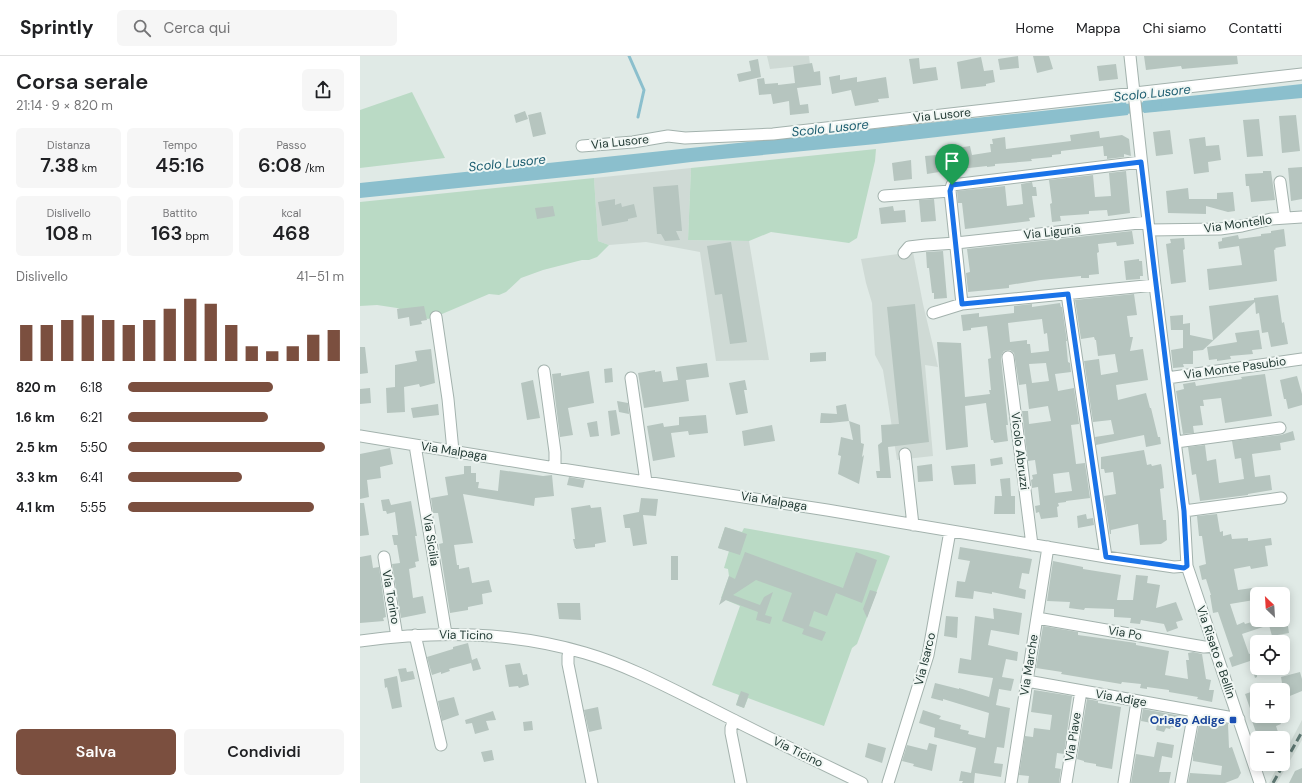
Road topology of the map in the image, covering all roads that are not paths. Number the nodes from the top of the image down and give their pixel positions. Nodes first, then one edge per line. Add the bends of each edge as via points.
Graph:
1 (1130, 56) edge
2 (1302, 74) edge
3 (1133, 95) junction
4 (582, 146) dead end
5 (1141, 162) junction
6 (1280, 182) dead end
7 (950, 191) junction
8 (884, 196) dead end
9 (1302, 217) edge
10 (1285, 218) junction
11 (1148, 226) junction
12 (956, 243) junction
13 (904, 253) dead end
14 (1155, 285) junction
15 (1068, 294) junction
16 (962, 304) junction
17 (933, 313) dead end
18 (436, 317) dead end
19 (1008, 357) dead end
20 (1302, 359) edge
21 (544, 371) dead end
22 (631, 378) dead end
23 (1167, 378) junction
24 (1280, 428) dead end
25 (360, 436) edge
26 (1176, 442) junction
27 (415, 445) junction
28 (453, 451) junction
29 (905, 454) dead end
30 (555, 468) junction
31 (646, 482) junction
32 (1281, 498) dead end
33 (1184, 511) junction
34 (913, 525) junction
35 (950, 532) junction
36 (1032, 545) junction
37 (1048, 547) junction
38 (384, 557) dead end
39 (1106, 557) junction
40 (1187, 566) junction
41 (1037, 618) junction
42 (446, 634) junction
43 (415, 635) junction
44 (397, 638) junction
45 (360, 641) edge
46 (1214, 646) junction
47 (570, 649) junction
48 (1027, 681) junction
49 (1080, 691) junction
50 (1137, 701) junction
51 (1194, 712) junction
52 (1239, 719) junction
53 (734, 720) junction
54 (440, 745) dead end
55 (592, 783) edge
56 (741, 783) edge
57 (862, 783) edge
58 (888, 783) edge
59 (1011, 783) edge
60 (1066, 783) edge
61 (1124, 783) edge
62 (1181, 783) edge
63 (1260, 783) edge

1 - 3 street, Via Risato e Bellin
2 - 3 street, Via Lusore
3 - 4 street, Via Lusore via 773,134 685,138 668,136
3 - 5 street, Via Risato e Bellin
5 - 7 street via 952,185
5 - 11 street, Via Risato e Bellin
6 - 10 street
7 - 8 street
7 - 12 street
9 - 10 street, Via Montello
10 - 11 street, Via Montello via 1220,229
11 - 12 street, Via Liguria
11 - 14 street, Via Risato e Bellin
12 - 13 street, Via Liguria via 909,248
12 - 16 street
14 - 15 street
14 - 23 street, Via Risato e Bellin
15 - 16 street
15 - 39 street
16 - 17 street
18 - 28 street
19 - 36 street, Vicolo Abruzzi
20 - 23 street, Via Monte Pasubio
21 - 30 street via 556,452
22 - 31 street
23 - 26 street, Via Risato e Bellin
24 - 26 street
25 - 27 street, Via Malpaga
26 - 33 street, Via Risato e Bellin
27 - 28 street, Via Malpaga
27 - 42 street, Via Sicilia
28 - 30 street, Via Malpaga
29 - 34 street
30 - 31 street, Via Malpaga
31 - 34 street, Via Malpaga
32 - 33 street
33 - 40 street, Via Risato e Bellin
34 - 35 street, Via Malpaga
35 - 36 street, Via Malpaga
35 - 58 street, Via Isarco via 928,655
36 - 37 street, Via Malpaga
37 - 39 street, Via Malpaga
37 - 41 street, Via Marche
38 - 44 street, Via Torino
39 - 40 street, Via Malpaga via 1174,567
40 - 46 street, Via Risato e Bellin
41 - 46 street, Via Po via 1204,647
41 - 48 street, Via Marche
42 - 43 street, Via Ticino
42 - 47 street, Via Ticino via 495,635
43 - 44 street, Via Ticino
43 - 54 street
44 - 45 street, Via Ticino
46 - 52 street, Via Risato e Bellin
47 - 53 street, Via Ticino via 624,667
47 - 55 street via 568,664
48 - 49 street, Via Adige
48 - 59 street, Via Marche
49 - 50 street, Via Adige
49 - 60 street, Via Piave
50 - 51 street, Via Adige
50 - 61 street
51 - 52 street, Via Adige
51 - 62 street
52 - 63 street, Via Risato e Bellin
53 - 56 street via 731,733
53 - 57 street, Via Ticino

